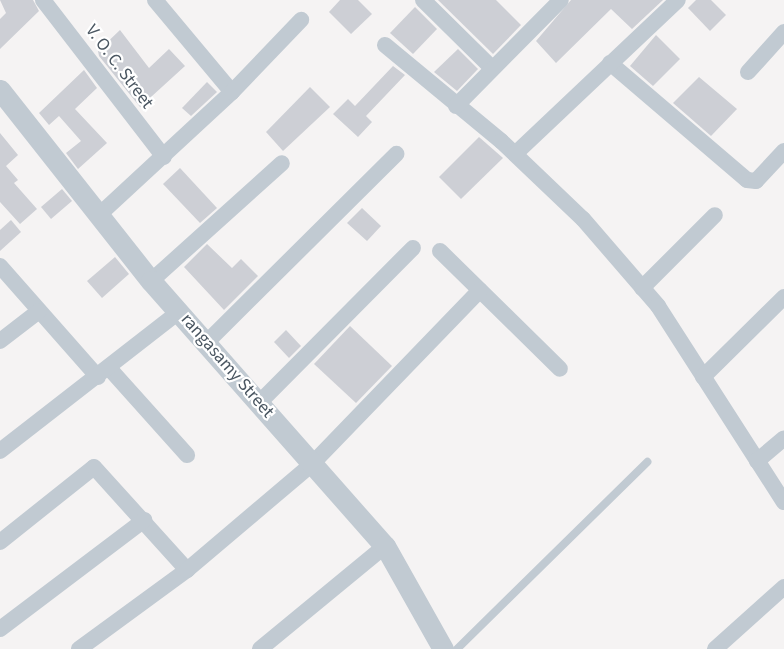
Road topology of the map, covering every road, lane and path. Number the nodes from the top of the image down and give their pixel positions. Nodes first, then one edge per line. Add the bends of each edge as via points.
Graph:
1 (43, 0) edge
2 (154, 0) edge
3 (423, 0) edge
4 (561, 0) edge
5 (678, 0) edge
6 (301, 20) dead end
7 (784, 33) edge
8 (386, 45) dead end
9 (610, 63) junction
10 (491, 67) junction
11 (748, 72) dead end
12 (0, 90) edge
13 (232, 92) junction
14 (456, 106) junction
15 (784, 151) edge
16 (396, 154) dead end
17 (515, 154) junction
18 (164, 157) junction
19 (282, 163) dead end
20 (99, 215) junction
21 (715, 215) dead end
22 (413, 248) dead end
23 (440, 251) dead end
24 (0, 266) edge
25 (151, 281) junction
26 (642, 288) junction
27 (480, 290) junction
28 (784, 297) edge
29 (39, 311) junction
30 (180, 311) junction
31 (0, 341) edge
32 (207, 342) junction
33 (560, 369) dead end
34 (104, 372) junction
35 (703, 377) junction
36 (260, 402) junction
37 (784, 438) edge
38 (0, 451) edge
39 (188, 455) dead end
40 (757, 461) junction
41 (647, 462) dead end
42 (313, 463) junction
43 (784, 502) edge
44 (144, 520) junction
45 (0, 542) edge
46 (385, 546) junction
47 (187, 570) junction
48 (784, 587) edge
49 (0, 629) edge
50 (444, 648) edge
51 (79, 649) edge
52 (260, 649) edge
53 (715, 649) edge

1 - 18 street, V. O. C. Street
2 - 13 street
3 - 10 street
4 - 10 street
5 - 9 street
6 - 13 street
7 - 11 street
8 - 14 street
9 - 15 street via 747,180 756,181
9 - 17 street
10 - 14 street
12 - 20 street, rangasamy Street
13 - 18 street
14 - 17 street
16 - 32 street
17 - 26 street via 583,219
18 - 20 street
19 - 25 street
20 - 25 street, rangasamy Street
21 - 26 street
22 - 36 street
23 - 27 street
24 - 29 street
25 - 30 street, rangasamy Street
26 - 35 street
27 - 33 street
27 - 42 street
28 - 35 street
29 - 31 street
29 - 34 street
30 - 32 street, rangasamy Street
30 - 34 street
32 - 36 street, rangasamy Street
34 - 38 street
34 - 39 street
35 - 40 street
36 - 42 street, rangasamy Street
37 - 40 street
40 - 43 street
41 - 50 lane
42 - 46 street, rangasamy Street
42 - 47 street
44 - 45 street via 94,467
44 - 47 street
44 - 49 street
46 - 50 street, rangasamy Street
46 - 52 street
47 - 51 street
48 - 53 street

